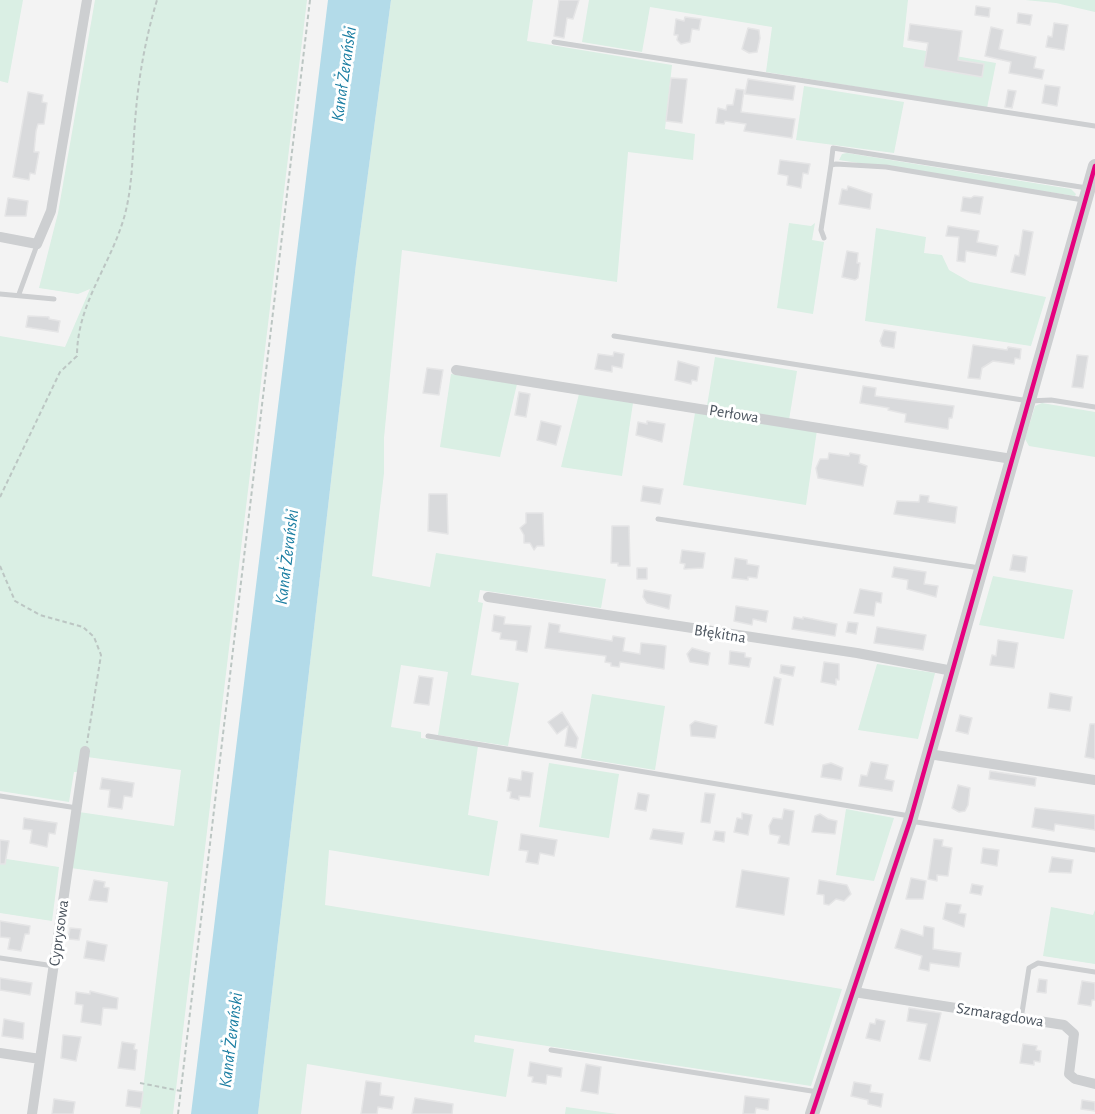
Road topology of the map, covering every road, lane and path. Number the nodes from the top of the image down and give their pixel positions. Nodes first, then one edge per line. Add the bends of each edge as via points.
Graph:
1 (87, 0) edge
2 (157, 0) edge
3 (310, 0) edge
4 (554, 42) dead end
5 (1095, 126) edge
6 (831, 165) junction
7 (1095, 166) edge
8 (1087, 194) junction
9 (0, 237) edge
10 (824, 238) dead end
11 (37, 244) junction
12 (0, 294) edge
13 (19, 294) junction
14 (54, 299) dead end
15 (614, 336) dead end
16 (456, 370) dead end
17 (1029, 401) junction
18 (1095, 407) edge
19 (1012, 459) junction
20 (0, 497) edge
21 (658, 519) dead end
22 (0, 566) edge
23 (982, 568) junction
24 (488, 597) dead end
25 (953, 671) junction
26 (428, 736) dead end
27 (85, 751) joint
28 (929, 754) junction
29 (1095, 780) edge
30 (0, 796) edge
31 (77, 808) junction
32 (911, 819) junction
33 (1095, 850) edge
34 (0, 958) edge
35 (54, 966) junction
36 (1095, 972) edge
37 (854, 992) junction
38 (1021, 1019) junction
39 (551, 1050) dead end
40 (0, 1053) edge
41 (40, 1059) junction
42 (140, 1083) dead end
43 (1095, 1084) edge
44 (181, 1091) junction
45 (819, 1092) junction
46 (32, 1114) edge
47 (178, 1114) edge
48 (812, 1114) edge

1 - 11 street via 51,211
2 - 20 path via 142,54 122,226 90,295 77,337 77,356 60,372
3 - 44 path
4 - 5 lane
6 - 8 lane via 886,167
6 - 8 lane via 833,148
6 - 10 lane via 821,230
7 - 8 street
8 - 17 street
9 - 11 street
11 - 13 lane
12 - 13 lane
13 - 14 lane
15 - 17 lane
16 - 19 street, Perłowa
17 - 18 lane
17 - 19 street
19 - 23 street
21 - 23 lane
22 - 27 path via 15,601 40,615 83,627 94,637 101,655
23 - 25 street
24 - 25 street, Błękitna
25 - 28 street
26 - 32 lane
27 - 31 street, Cyprysowa
28 - 29 street
28 - 32 street
30 - 31 lane
31 - 35 street, Cyprysowa
32 - 33 lane
32 - 37 street
34 - 35 lane
35 - 41 street, Cyprysowa
36 - 38 lane via 1033,965 1029,968
37 - 38 street, Szmaragdowa
37 - 45 street
38 - 43 street, Szmaragdowa via 1064,1025 1071,1030 1074,1035 1070,1074
39 - 45 lane
40 - 41 street
41 - 46 street, Cyprysowa
42 - 44 path
44 - 47 path
45 - 48 street

